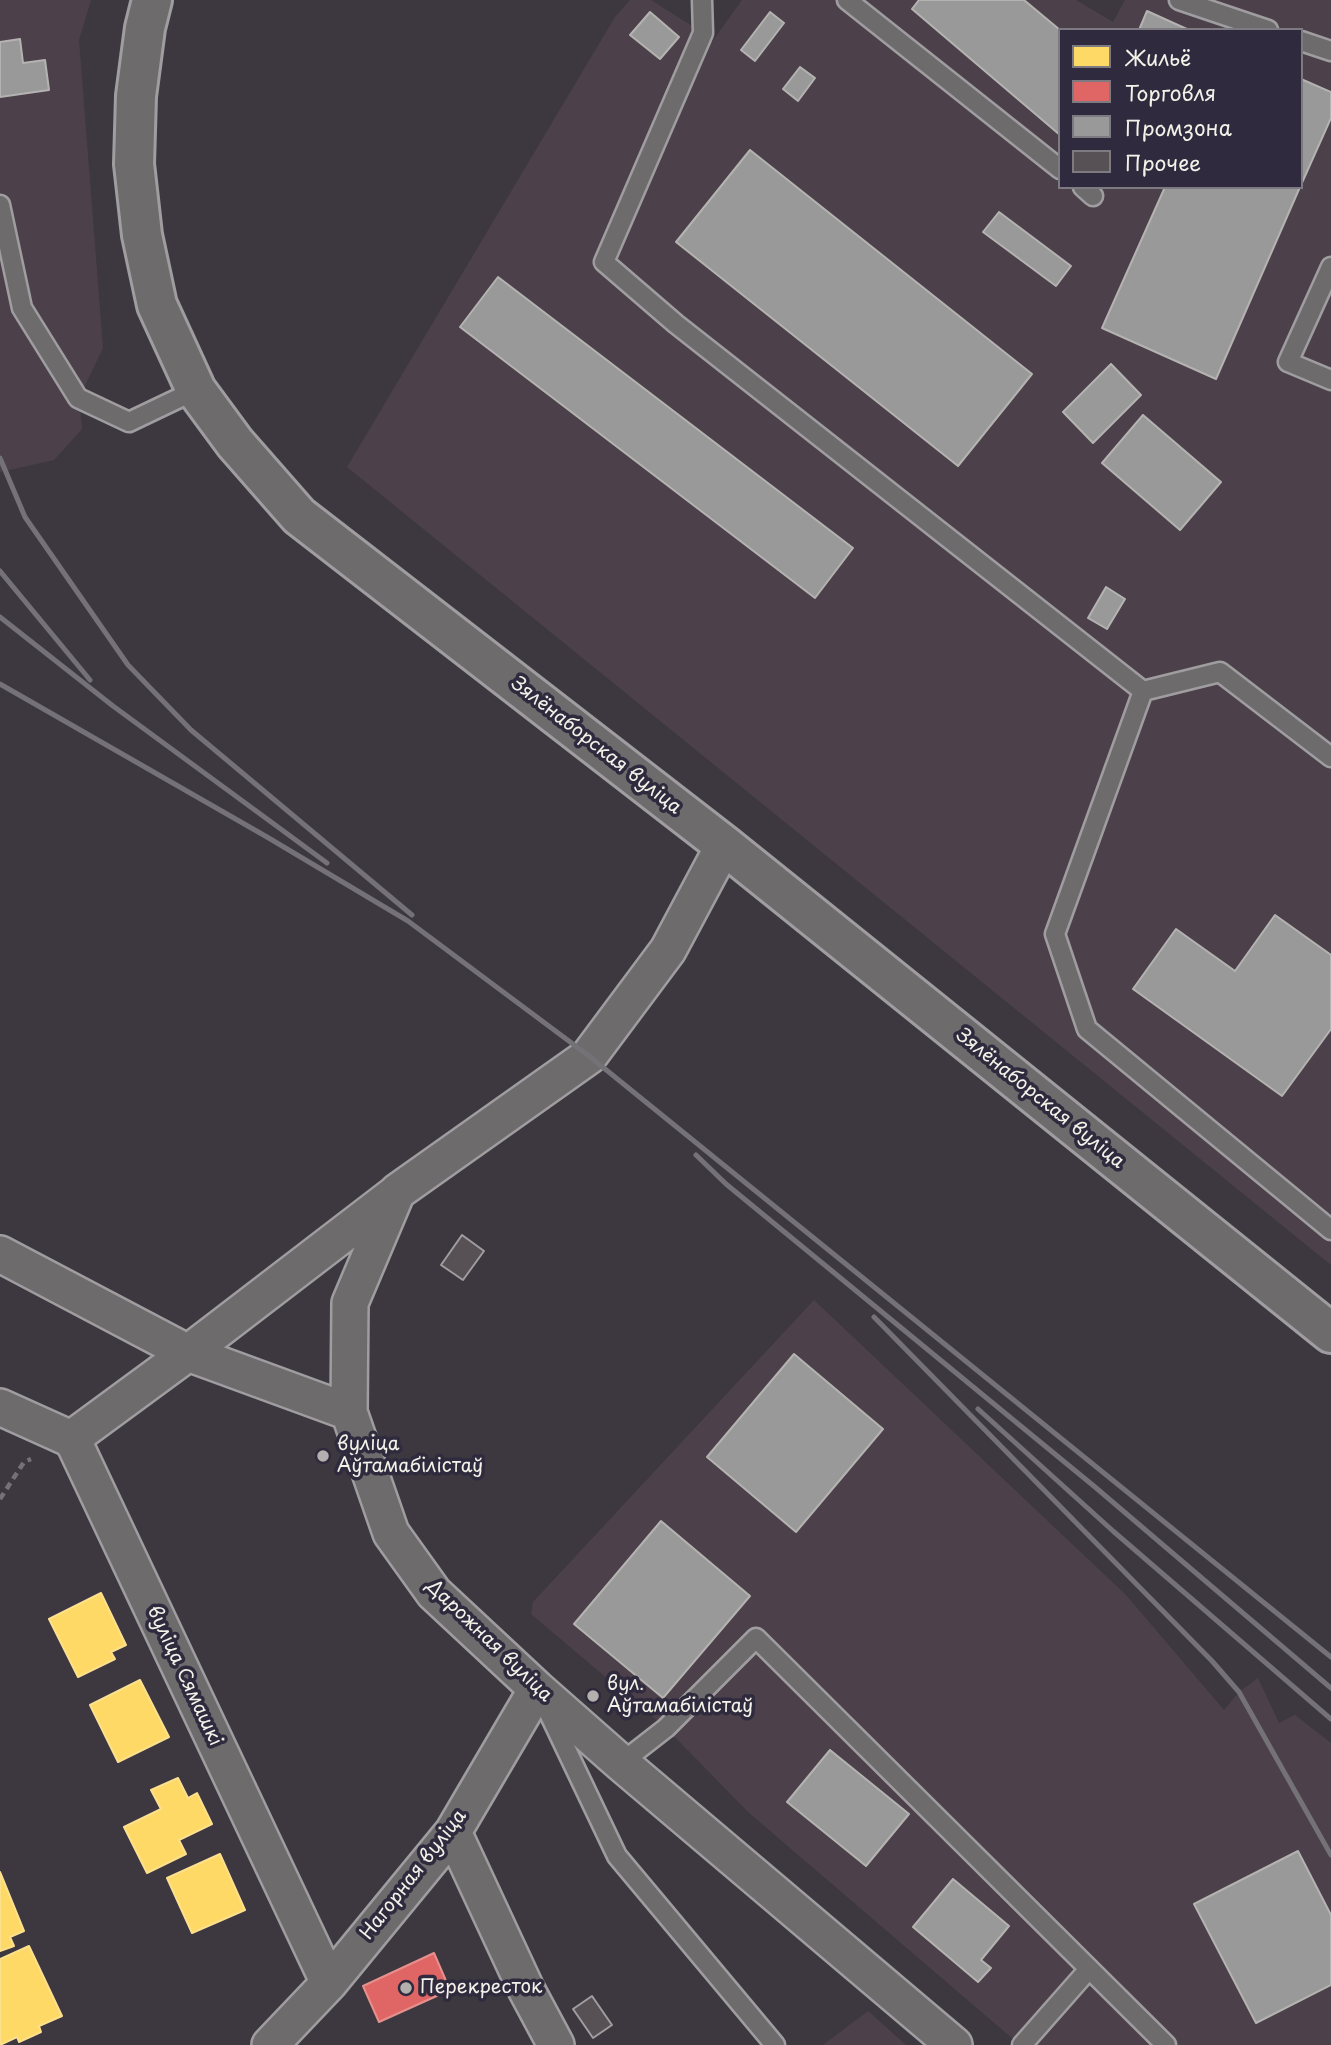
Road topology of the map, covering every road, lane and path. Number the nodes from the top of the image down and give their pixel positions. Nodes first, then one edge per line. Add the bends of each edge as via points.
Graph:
1 (152, 0) edge
2 (702, 0) edge
3 (847, 0) edge
4 (1179, 0) edge
5 (1262, 28) edge
6 (1303, 42) edge
7 (1331, 51) edge
8 (1058, 167) edge
9 (0, 205) edge
10 (1331, 267) edge
11 (1331, 380) edge
12 (196, 390) junction
13 (1143, 691) junction
14 (1331, 757) edge
15 (724, 845) junction
16 (397, 1192) junction
17 (1331, 1230) edge
18 (0, 1254) edge
19 (1331, 1333) edge
20 (188, 1353) junction
21 (0, 1407) edge
22 (349, 1412) junction
23 (71, 1439) junction
24 (0, 1499) edge
25 (537, 1689) junction
26 (621, 1763) junction
27 (453, 1832) junction
28 (1089, 1969) junction
29 (329, 1983) junction
30 (270, 2045) edge
31 (556, 2045) edge
32 (775, 2045) edge
33 (954, 2045) edge
34 (1022, 2045) edge
35 (1166, 2045) edge

1 - 12 main road, Зялёнаборская вуліца via 136,96 136,188 157,305
2 - 13 lane via 704,33 604,262 676,324
3 - 8 lane
4 - 5 lane
6 - 7 lane
9 - 12 lane via 22,308 78,398 129,422
10 - 11 lane via 1288,362
12 - 15 main road, Зялёнаборская вуліца via 234,443 299,516
13 - 14 lane via 1220,672
13 - 17 lane via 1055,934 1087,1030
15 - 16 street via 668,950 589,1056
15 - 19 main road, Зялёнаборская вуліца
16 - 20 street
16 - 22 street, Дарожная вуліца via 350,1303
18 - 20 street
20 - 22 street
20 - 23 street
21 - 23 street
22 - 25 street, Дарожная вуліца via 391,1533 434,1593
23 - 24 path via 24,1462
23 - 29 street, вуліца Сямашкі
25 - 26 street, Дарожная вуліца
25 - 27 street, Нагорная вуліца
25 - 32 lane via 617,1856
26 - 28 lane via 666,1728 756,1637
26 - 33 street, Дарожная вуліца
27 - 29 street, Нагорная вуліца
27 - 31 street
28 - 34 lane
28 - 35 lane
29 - 30 street, Нагорная вуліца

